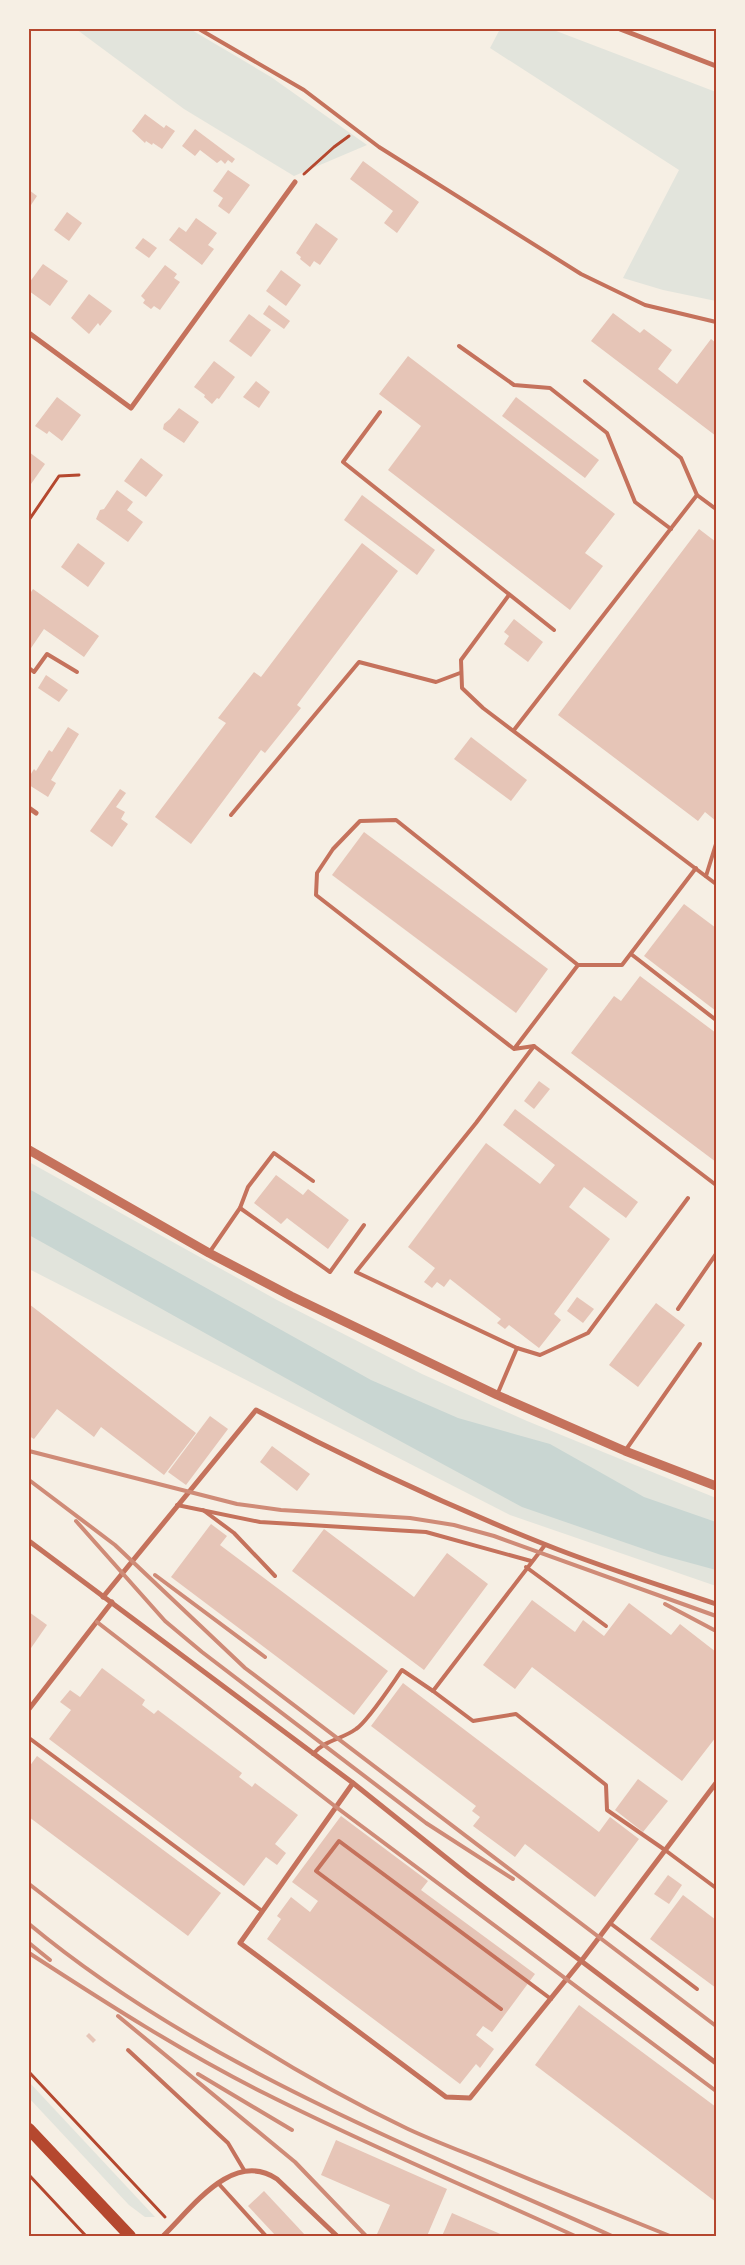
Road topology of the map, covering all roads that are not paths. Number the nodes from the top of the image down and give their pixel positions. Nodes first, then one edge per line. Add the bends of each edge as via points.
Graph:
1 (199, 29) edge
2 (620, 29) edge
3 (716, 66) edge
4 (296, 182) road end
5 (716, 322) edge
6 (29, 333) edge
7 (459, 346) dead end
8 (585, 381) dead end
9 (380, 412) dead end
10 (697, 494) junction
11 (716, 509) edge
12 (671, 528) junction
13 (509, 595) junction
14 (554, 630) dead end
15 (29, 668) edge
16 (77, 672) dead end
17 (460, 673) junction
18 (514, 730) junction
19 (29, 808) edge
20 (36, 813) dead end
21 (231, 815) dead end
22 (716, 844) edge
23 (696, 868) junction
24 (706, 876) junction
25 (716, 884) edge
26 (631, 954) junction
27 (578, 965) junction
28 (716, 1020) edge
29 (534, 1046) junction
30 (514, 1049) junction
31 (29, 1150) edge
32 (313, 1181) dead end
33 (716, 1185) edge
34 (688, 1198) dead end
35 (240, 1208) junction
36 (364, 1225) dead end
37 (208, 1253) junction
38 (716, 1254) edge
39 (678, 1309) dead end
40 (700, 1344) dead end
41 (517, 1348) junction
42 (497, 1394) junction
43 (624, 1451) junction
44 (716, 1486) edge
45 (177, 1504) junction
46 (201, 1509) junction
47 (29, 1541) edge
48 (545, 1545) junction
49 (531, 1561) junction
50 (526, 1567) junction
51 (275, 1576) dead end
52 (103, 1597) junction
53 (112, 1602) junction
54 (716, 1604) edge
55 (606, 1626) dead end
56 (434, 1691) junction
57 (29, 1709) edge
58 (29, 1738) edge
59 (313, 1754) junction
60 (353, 1783) junction
61 (716, 1783) edge
62 (666, 1850) junction
63 (716, 1888) edge
64 (262, 1911) junction
65 (610, 1923) junction
66 (582, 1960) junction
67 (696, 1989) dead end
68 (551, 1999) junction
69 (502, 2009) dead end
70 (128, 2050) dead end
71 (716, 2063) edge
72 (29, 2129) edge
73 (244, 2170) junction
74 (218, 2183) junction
75 (130, 2236) edge
76 (164, 2236) edge
77 (266, 2236) edge
78 (337, 2236) edge

1 - 5 lane via 304,90 379,147 590,278 645,305
2 - 3 street
4 - 6 street via 131,408
7 - 12 lane via 514,384 550,388 607,434 635,502
8 - 10 lane via 681,458
9 - 13 lane via 343,462
10 - 11 lane
10 - 12 lane
12 - 18 lane
13 - 14 lane
13 - 17 lane via 461,660
15 - 16 lane via 34,672 47,654
17 - 18 lane via 462,688
17 - 21 lane via 436,682 359,662
18 - 23 lane
19 - 20 street
22 - 24 lane
23 - 24 lane
23 - 26 lane
24 - 25 lane
26 - 27 lane via 622,965
26 - 28 lane
27 - 30 lane
27 - 30 lane via 396,820 360,821 333,849 318,873 316,895
29 - 30 lane
29 - 33 lane
29 - 41 lane via 356,1272
31 - 37 street
32 - 35 lane via 274,1153 248,1187
34 - 41 lane via 588,1333 540,1355
35 - 36 lane via 330,1272
35 - 37 lane
37 - 42 street
38 - 39 lane
40 - 43 lane
41 - 42 lane
42 - 43 street
43 - 44 street
45 - 46 lane
45 - 48 street via 256,1410 350,1459
45 - 52 street
46 - 49 lane via 260,1522 426,1532
46 - 51 lane via 234,1533
47 - 52 street
48 - 49 lane
48 - 54 street
49 - 50 lane
50 - 55 lane
50 - 56 lane
52 - 53 street
53 - 57 street
53 - 59 street
56 - 59 lane via 402,1670 358,1728 322,1744
56 - 62 lane via 473,1721 516,1714 606,1785 607,1810
58 - 64 lane
59 - 60 street
60 - 64 street
60 - 66 street
61 - 62 street
62 - 63 lane
62 - 65 street
64 - 68 street via 240,1943 446,2098 470,2098
65 - 66 street
65 - 67 lane
66 - 68 street
66 - 71 street
68 - 69 lane via 339,1841 316,1871
70 - 73 lane via 228,2143
72 - 75 main road
73 - 74 street
73 - 78 street via 258,2170 277,2179
74 - 76 street
74 - 77 lane

